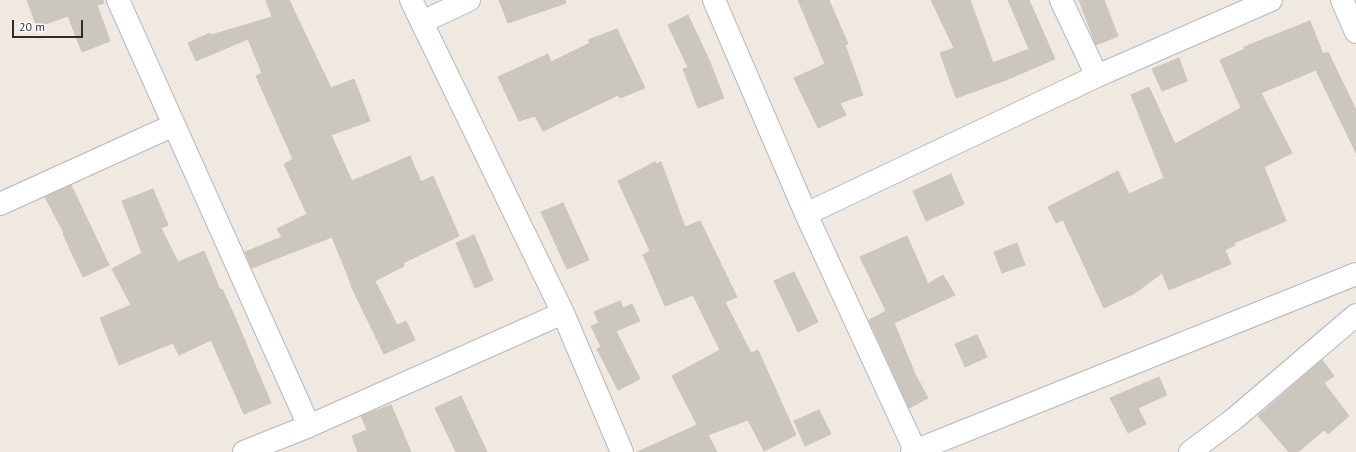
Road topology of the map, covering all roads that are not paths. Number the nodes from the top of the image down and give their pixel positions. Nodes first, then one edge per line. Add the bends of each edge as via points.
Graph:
1 (118, 0) edge
2 (411, 0) edge
3 (469, 0) edge
4 (714, 0) edge
5 (1061, 0) edge
6 (1271, 0) edge
7 (1342, 0) edge
8 (422, 22) junction
9 (1356, 32) edge
10 (1097, 76) junction
11 (174, 125) junction
12 (0, 204) edge
13 (806, 214) junction
14 (1356, 274) edge
15 (563, 313) junction
16 (1356, 314) edge
17 (309, 426) junction
18 (914, 451) edge
19 (244, 452) edge
20 (622, 452) edge
21 (1190, 452) edge

1 - 11 street
2 - 8 street
3 - 8 street
4 - 13 street
5 - 10 street
6 - 10 street
7 - 9 street
8 - 15 street
10 - 13 street
11 - 12 street
11 - 17 street
13 - 18 street
14 - 18 street
15 - 17 street
15 - 20 street
16 - 21 street via 1234,419
17 - 19 street

